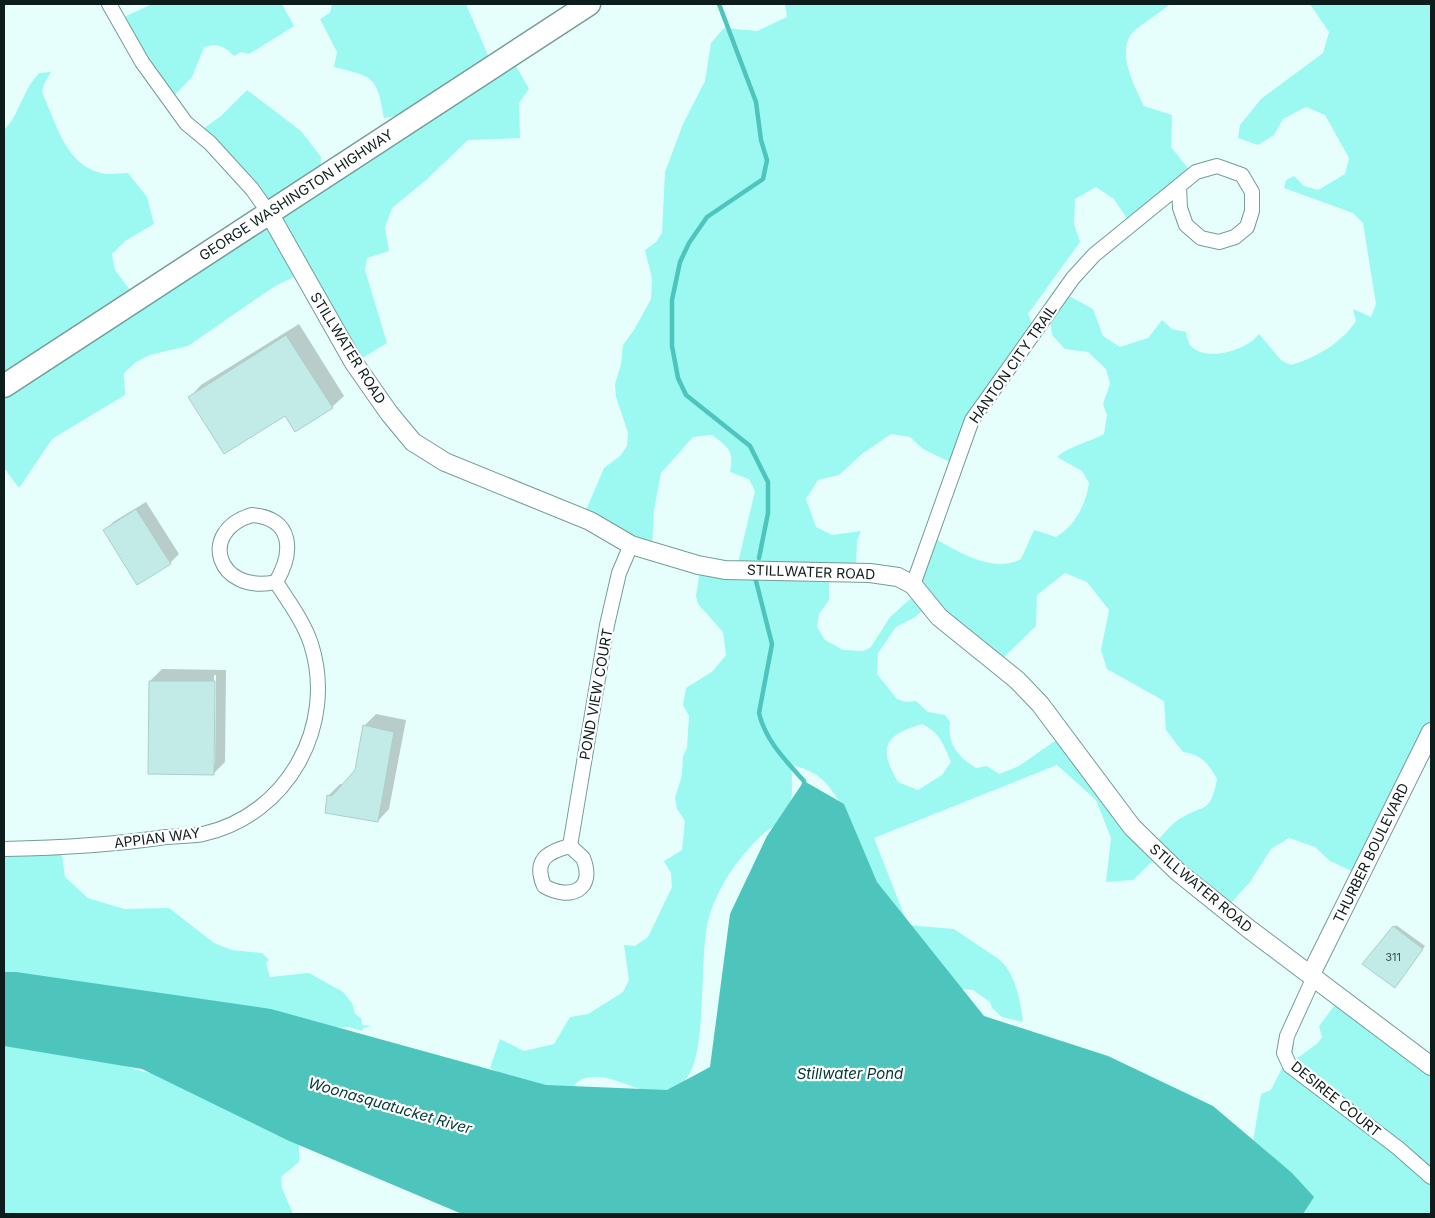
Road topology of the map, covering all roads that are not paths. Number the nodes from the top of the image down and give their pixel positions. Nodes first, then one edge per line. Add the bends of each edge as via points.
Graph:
1 (109, 4) edge
2 (589, 4) edge
3 (1179, 186) junction
4 (268, 213) junction
5 (4, 386) edge
6 (631, 545) junction
7 (276, 582) junction
8 (913, 585) junction
9 (1431, 732) edge
10 (570, 846) dead end
11 (4, 849) edge
12 (1313, 975) junction
13 (1431, 1066) edge
14 (1431, 1177) edge

1 - 4 street via 142,62 186,123 222,156 252,189
2 - 4 main road, GEORGE WASHINGTON HIGHWAY
3 - 3 street via 1196,172 1217,166 1242,175 1252,192 1252,211 1247,227 1235,237 1219,242 1201,238 1186,225 1180,208
3 - 8 street, HANTON CITY TRAIL via 1094,255 1073,278 972,420
4 - 5 main road, GEORGE WASHINGTON HIGHWAY
4 - 6 street, STILLWATER ROAD via 354,363 413,442 445,462 590,521
6 - 8 street, STILLWATER ROAD via 725,570 870,573 898,577
6 - 10 street, POND VIEW COURT via 619,573 607,626
7 - 7 street via 288,558 284,531 265,516 238,519 224,535 220,547 221,561 237,580
7 - 11 street, APPIAN WAY via 310,642 318,684 312,734 294,772 280,791 248,816 203,834 81,847
8 - 12 street, STILLWATER ROAD via 938,616 1017,680 1040,704 1147,843 1188,881
9 - 12 street, THURBER BOULEVARD
12 - 13 street, STILLWATER ROAD
12 - 14 street, DESIREE COURT via 1287,1036 1284,1053 1290,1066

